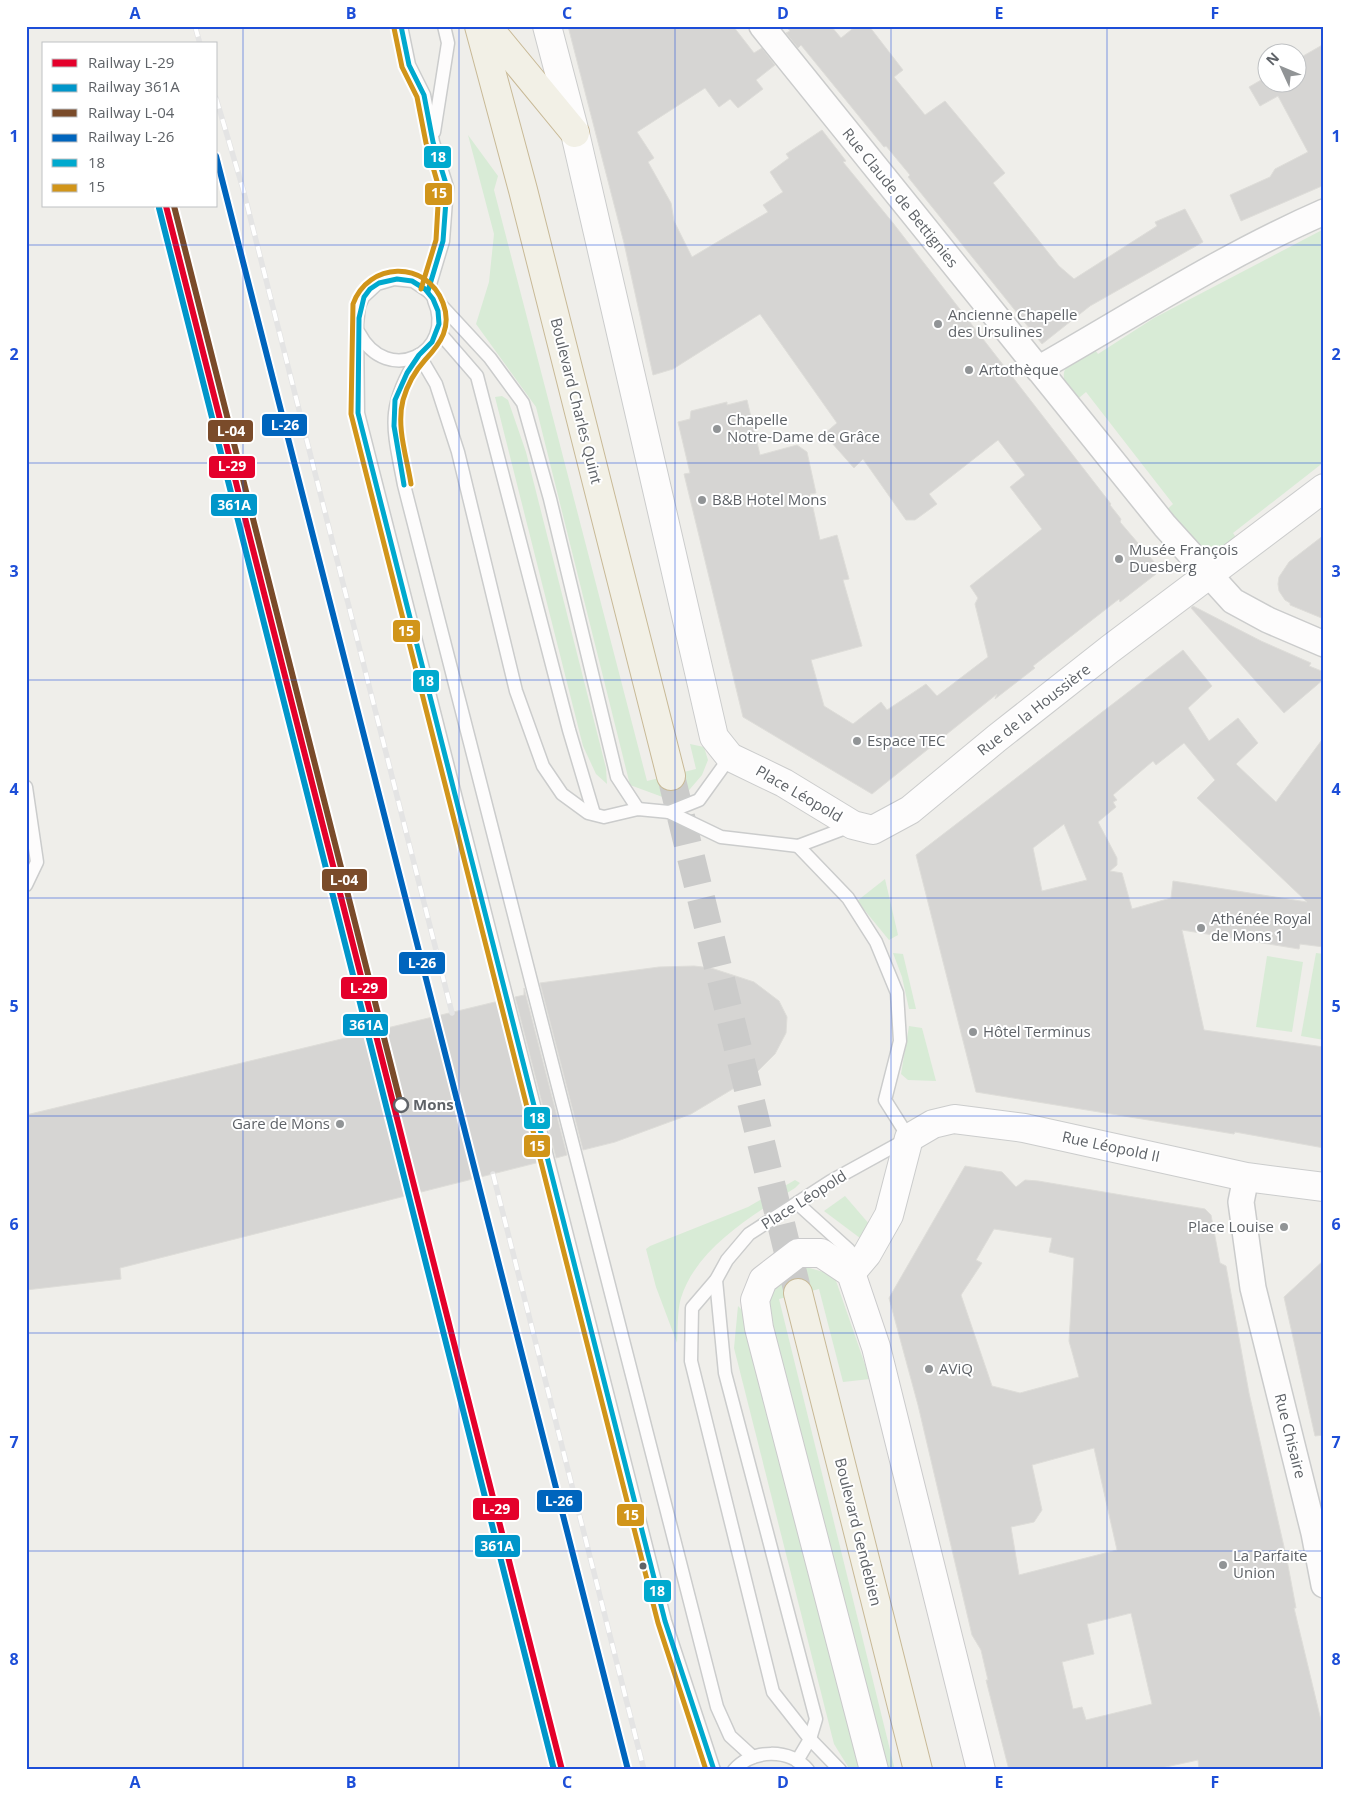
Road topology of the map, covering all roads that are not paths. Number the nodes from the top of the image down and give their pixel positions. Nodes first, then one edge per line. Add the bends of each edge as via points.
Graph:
1 (401, 26) edge
2 (444, 26) edge
3 (479, 26) edge
4 (487, 26) edge
5 (547, 26) edge
6 (762, 26) edge
7 (575, 133) junction
8 (433, 142) junction
9 (1324, 212) edge
10 (428, 291) junction
11 (438, 331) junction
12 (359, 333) junction
13 (419, 355) junction
14 (1038, 369) junction
15 (1324, 488) edge
16 (1208, 574) junction
17 (1324, 644) edge
18 (730, 757) junction
19 (671, 776) tunnel mouth
20 (26, 787) edge
21 (638, 809) junction
22 (669, 812) junction
23 (594, 814) junction
24 (853, 825) junction
25 (798, 846) junction
26 (26, 885) edge
27 (974, 1122) joint
28 (909, 1138) junction
29 (1246, 1177) junction
30 (1324, 1186) edge
31 (797, 1203) junction
32 (851, 1274) junction
33 (716, 1280) junction
34 (798, 1293) tunnel mouth
35 (1319, 1531) edge
36 (1324, 1585) edge
37 (810, 1740) junction
38 (753, 1757) junction
39 (798, 1761) junction
40 (714, 1770) edge
41 (734, 1770) edge
42 (808, 1770) edge
43 (840, 1770) edge
44 (874, 1770) edge
45 (918, 1770) edge
46 (981, 1770) edge

1 - 8 lane via 409,65 424,95
2 - 8 lane via 448,42
3 - 19 highway, Boulevard Charles Quint
4 - 7 highway
5 - 7 street
6 - 14 street, Rue Claude de Bettignies
7 - 18 street, Place Léopold via 714,737
8 - 10 lane via 447,187 443,242
9 - 14 street via 1278,232 1190,279
10 - 11 lane via 438,310
10 - 12 lane via 404,279 377,284 363,297 359,306
10 - 21 lane via 490,358 523,403 618,776
11 - 13 lane
11 - 23 lane via 477,376
12 - 13 lane via 373,352 383,358 408,360
12 - 40 lane via 358,413 665,1621
13 - 23 lane via 436,384 458,452 516,691 543,766 562,794
13 - 38 lane via 404,378 394,406 395,435 404,485 717,1707 730,1736
14 - 16 street, Rue Claude de Bettignies
15 - 16 street, Rue de la Houssière
16 - 17 street, Rue Claude de Bettignies via 1233,601
16 - 24 street, Rue de la Houssière via 1004,732 910,810 873,830
18 - 22 lane via 699,800
18 - 24 street, Place Léopold via 784,783
20 - 26 lane via 37,862
21 - 22 lane
21 - 23 lane via 604,817
22 - 25 lane, Place Léopold via 720,837
24 - 25 lane, Place Léopold
25 - 28 lane via 848,898 876,942 897,993 900,1042 885,1100
27 - 28 street, Place Léopold via 954,1119 940,1122
27 - 29 street, Rue Léopold II via 1024,1128
28 - 31 lane, Place Léopold
28 - 32 street via 889,1215 867,1254
29 - 30 street
29 - 35 street, Rue Chisaire via 1241,1202 1254,1288
31 - 32 lane via 849,1250
31 - 33 lane, Place Léopold via 749,1234 727,1260
32 - 44 street via 821,1254 798,1253 763,1280 755,1300
32 - 46 street via 876,1347
33 - 37 lane via 725,1373 816,1719
33 - 37 lane, Place Léopold via 692,1308 691,1361 773,1692
34 - 45 highway, Boulevard Gendebien
35 - 36 street, Rue Chisaire
37 - 39 lane
37 - 43 lane, Place Léopold
38 - 39 lane via 782,1754
38 - 41 lane
39 - 42 lane

